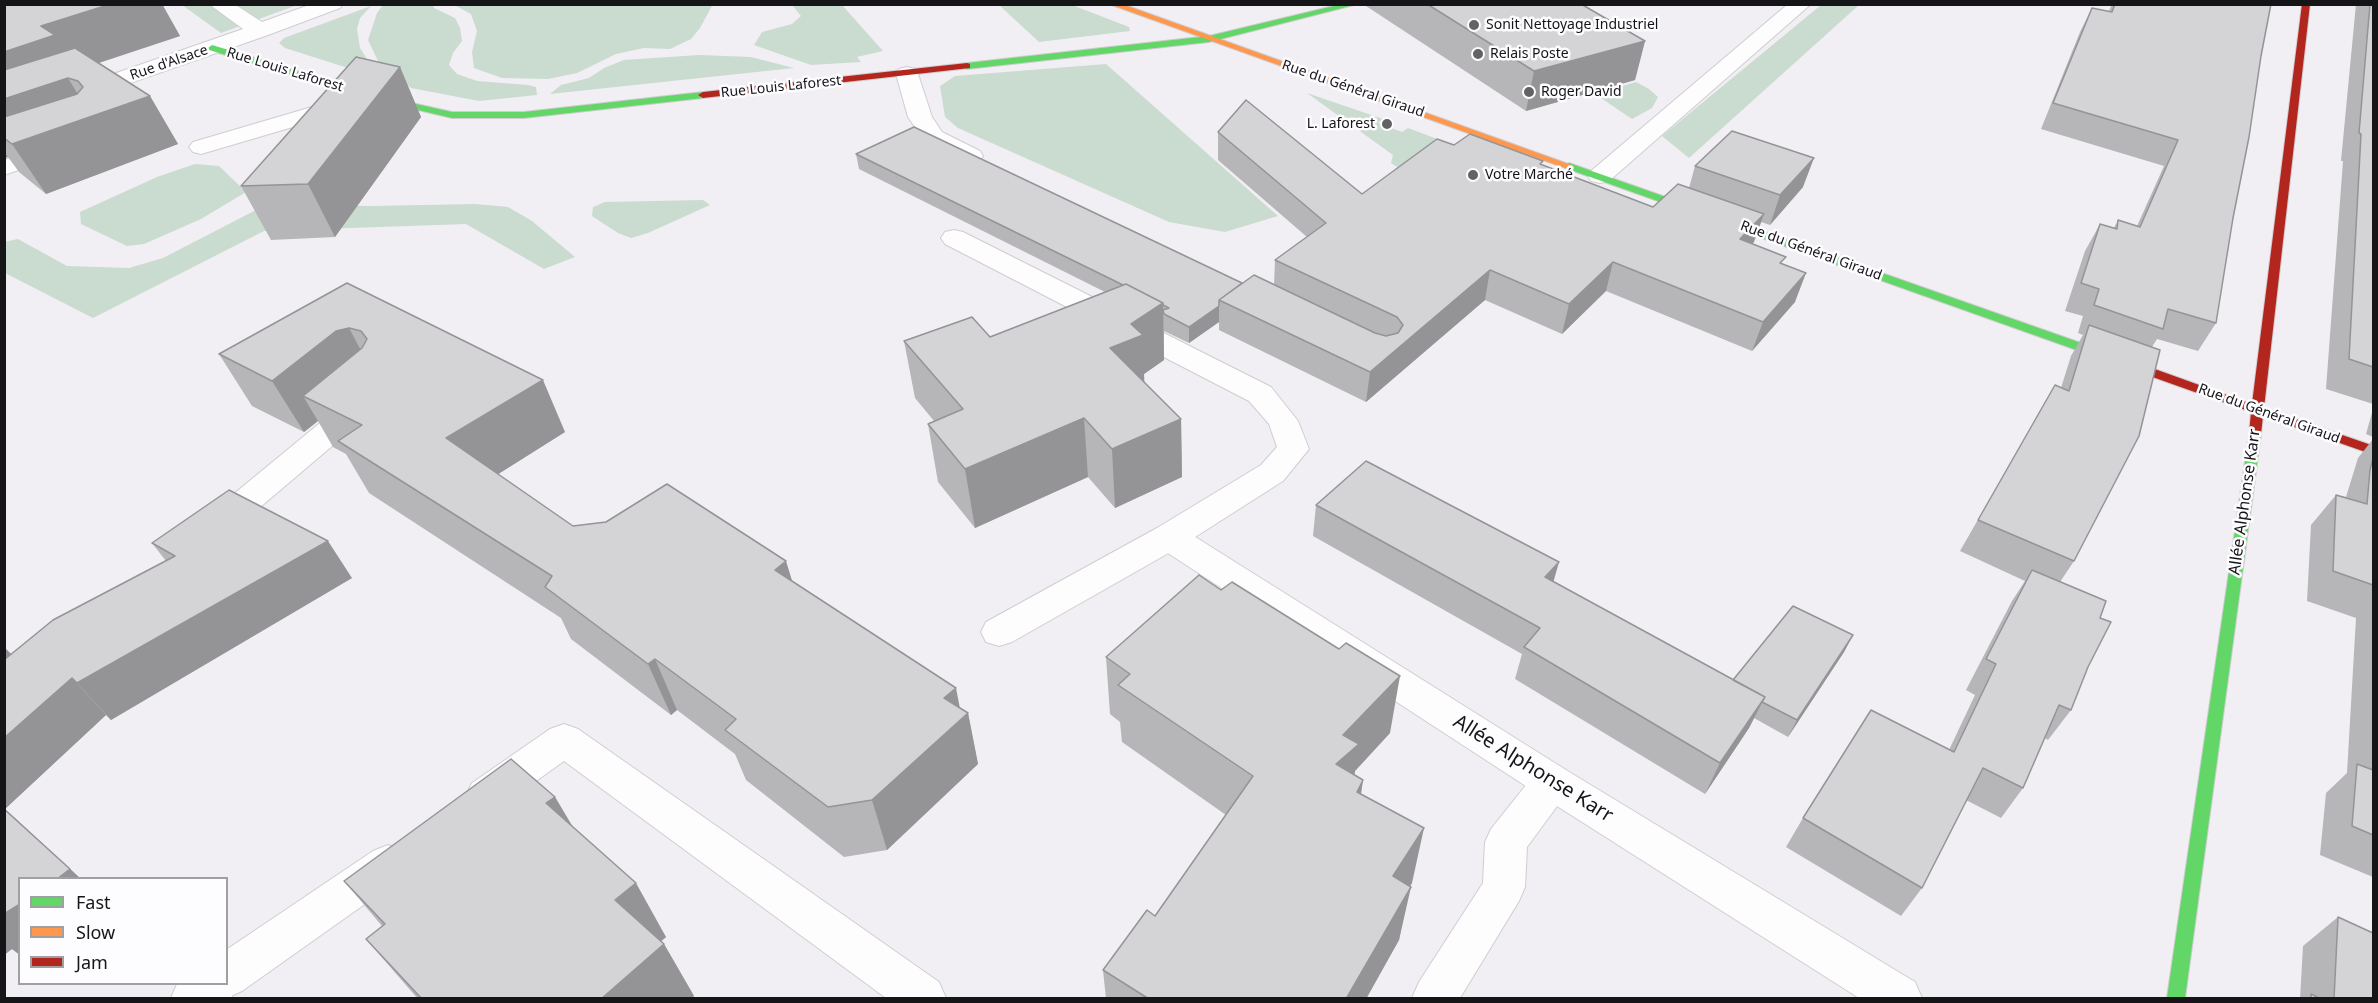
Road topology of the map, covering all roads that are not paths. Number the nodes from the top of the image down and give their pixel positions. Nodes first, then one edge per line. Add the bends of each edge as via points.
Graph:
1 (219, 4) edge
2 (333, 4) edge
3 (1113, 4) edge
4 (1354, 4) edge
5 (1801, 4) edge
6 (2306, 4) edge
7 (261, 31) junction
8 (1209, 39) junction
9 (212, 48) junction
10 (900, 74) junction
11 (373, 96) junction
12 (4, 120) edge
13 (77, 142) edge
14 (201, 147) dead end
15 (4, 168) edge
16 (997, 168) edge
17 (1600, 176) junction
18 (954, 237) dead end
19 (377, 391) edge
20 (2258, 410) junction
21 (2373, 451) edge
22 (1169, 537) junction
23 (186, 551) edge
24 (999, 632) dead end
25 (1552, 782) junction
26 (458, 814) edge
27 (420, 841) edge
28 (228, 975) edge
29 (214, 985) edge
30 (194, 999) edge
31 (923, 999) edge
32 (1436, 999) edge
33 (1899, 999) edge
34 (2176, 999) edge

1 - 7 street
2 - 7 street, Rue d'Alsace
3 - 8 street, Rue du Général Giraud
4 - 8 street, Rue Louis Laforest
5 - 17 street
6 - 20 street, Allée Alphonse Karr
7 - 9 street, Rue d'Alsace
8 - 10 street, Rue Louis Laforest
8 - 17 street, Rue du Général Giraud
9 - 11 street, Rue Louis Laforest
9 - 12 street, Rue d'Alsace
10 - 11 street, Rue Louis Laforest via 524,115 452,115
10 - 16 street via 933,137
11 - 14 street
13 - 15 street
17 - 20 street, Rue du Général Giraud
18 - 22 street via 1260,394 1283,421 1293,448 1272,473
19 - 23 street
20 - 21 street, Rue du Général Giraud
20 - 34 street, Allée Alphonse Karr
22 - 24 street
22 - 25 street, Allée Alphonse Karr
25 - 32 street via 1506,842 1504,887
25 - 33 street, Allée Alphonse Karr
26 - 31 street via 564,741
27 - 28 street
29 - 30 street

